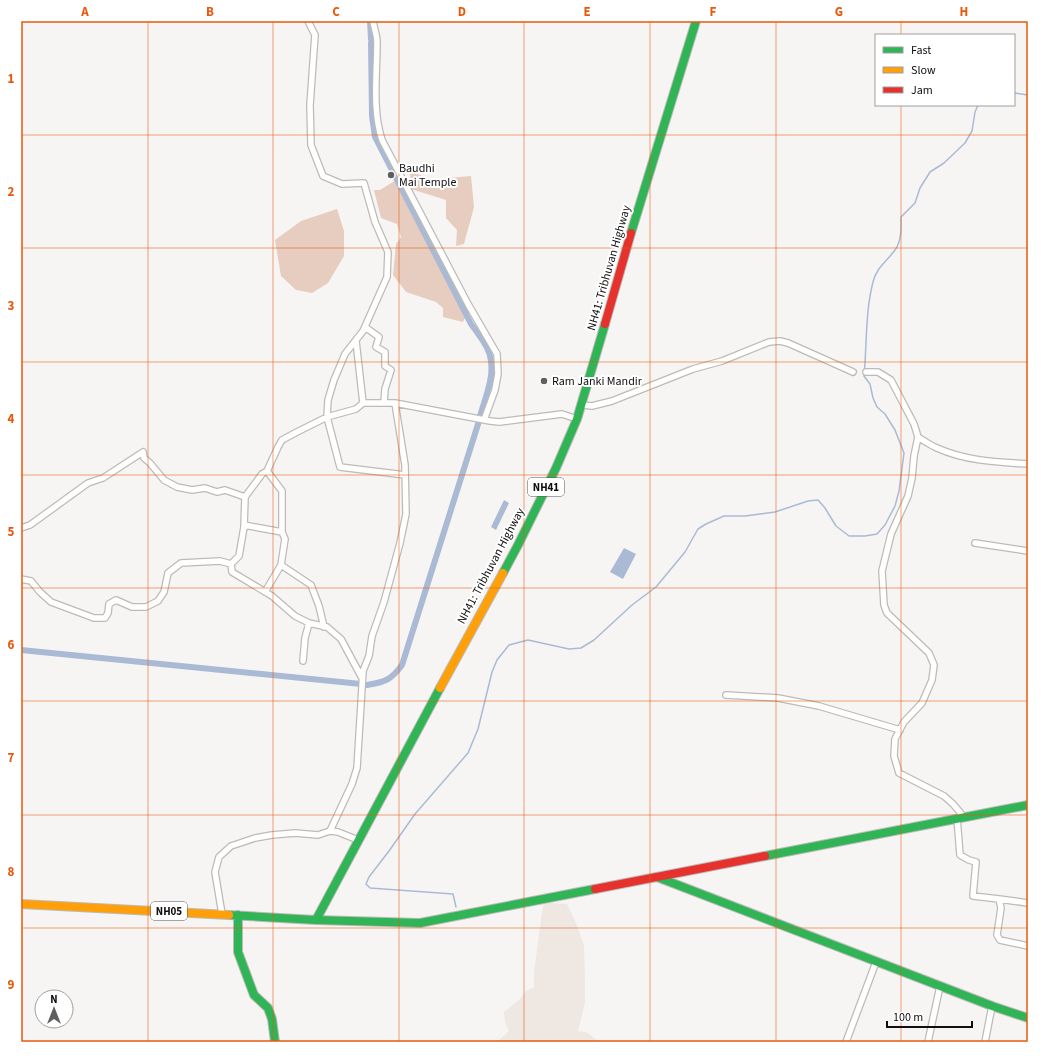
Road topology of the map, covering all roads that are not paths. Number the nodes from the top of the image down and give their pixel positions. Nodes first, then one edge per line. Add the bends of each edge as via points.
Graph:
1 (308, 21) edge
2 (373, 21) edge
3 (696, 21) edge
4 (365, 328) junction
5 (356, 341) junction
6 (853, 372) dead end
7 (866, 372) dead end
8 (363, 403) junction
9 (384, 403) junction
10 (395, 403) junction
11 (582, 405) junction
12 (327, 418) junction
13 (577, 418) junction
14 (484, 420) junction
15 (918, 437) junction
16 (1028, 464) edge
17 (267, 471) junction
18 (405, 475) junction
19 (245, 497) junction
20 (244, 525) junction
21 (21, 528) edge
22 (282, 532) junction
23 (975, 543) dead end
24 (1028, 551) edge
25 (231, 564) junction
26 (281, 565) junction
27 (21, 579) edge
28 (265, 592) junction
29 (309, 623) junction
30 (324, 627) junction
31 (303, 661) dead end
32 (362, 678) junction
33 (726, 696) dead end
34 (900, 730) junction
35 (1028, 805) edge
36 (961, 818) junction
37 (330, 831) junction
38 (358, 840) junction
39 (655, 877) junction
40 (999, 900) junction
41 (1028, 903) edge
42 (21, 904) edge
43 (222, 914) junction
44 (238, 915) junction
45 (316, 920) junction
46 (1028, 946) edge
47 (876, 962) junction
48 (940, 986) junction
49 (992, 1006) junction
50 (1028, 1018) edge
51 (275, 1042) edge
52 (846, 1042) edge
53 (928, 1042) edge
54 (985, 1042) edge

1 - 4 street via 315,35 310,105 311,145 323,176 342,184 364,183 375,222 388,252 387,277
2 - 14 street via 377,40 377,125 382,140 497,354 498,374 495,390
3 - 11 main road, NH41: Tribhuvan Highway / NH41
4 - 5 street
4 - 9 street via 379,337 376,347 385,352 385,366 391,370
5 - 8 street
5 - 12 street via 345,354 334,380 328,400
6 - 11 street via 780,340 693,369 612,401 592,406
7 - 15 street via 878,372 891,380
8 - 9 street
8 - 12 street via 356,409
9 - 10 street
10 - 14 street
10 - 18 street
11 - 13 main road, NH41: Tribhuvan Highway / NH41
12 - 17 street via 282,440
12 - 18 street via 340,467
13 - 14 street via 562,414 499,422
13 - 38 main road, NH41: Tribhuvan Highway / NH41 via 556,468 518,545
15 - 16 street via 936,448 958,456 981,461
15 - 34 street via 908,496 891,534 884,559 884,605 887,613 929,653 934,665 932,680 922,703
17 - 19 street
17 - 22 street via 282,491
18 - 32 street via 406,514
19 - 20 street
19 - 21 street via 224,490 217,492 205,488 192,490 177,487 164,480 144,458 143,452 103,478 88,483 42,517
20 - 22 street
20 - 25 street via 239,556
22 - 26 street via 285,539
23 - 24 street
25 - 27 street via 220,561 181,563 168,573 164,592 158,601 146,606 132,606 116,600 109,604 105,618 94,618 51,602 30,582
25 - 28 street via 232,572
26 - 28 street
26 - 30 street via 311,585
28 - 29 street via 295,616
29 - 30 street
29 - 31 street
30 - 32 street via 341,639
32 - 37 street via 357,768
33 - 34 street via 778,698 819,706
34 - 36 street via 895,739 894,756 899,773 944,796 953,804
35 - 36 main road, NH05
36 - 39 main road, NH05
36 - 40 street via 960,855 976,862 973,896
37 - 38 street
37 - 43 street via 318,835 272,835 231,846 219,857 216,872
38 - 45 main road, NH41: Tribhuvan Highway / NH41
39 - 45 main road, NH05 via 420,923
39 - 47 main road
40 - 41 street
40 - 46 street via 1001,908 997,935 1000,940
42 - 43 main road, NH05
43 - 44 main road, NH05
44 - 45 main road, NH05
44 - 51 main road via 238,952 254,995 268,1008
47 - 48 main road
47 - 52 street
48 - 49 main road
48 - 53 street
49 - 50 main road
49 - 54 street

